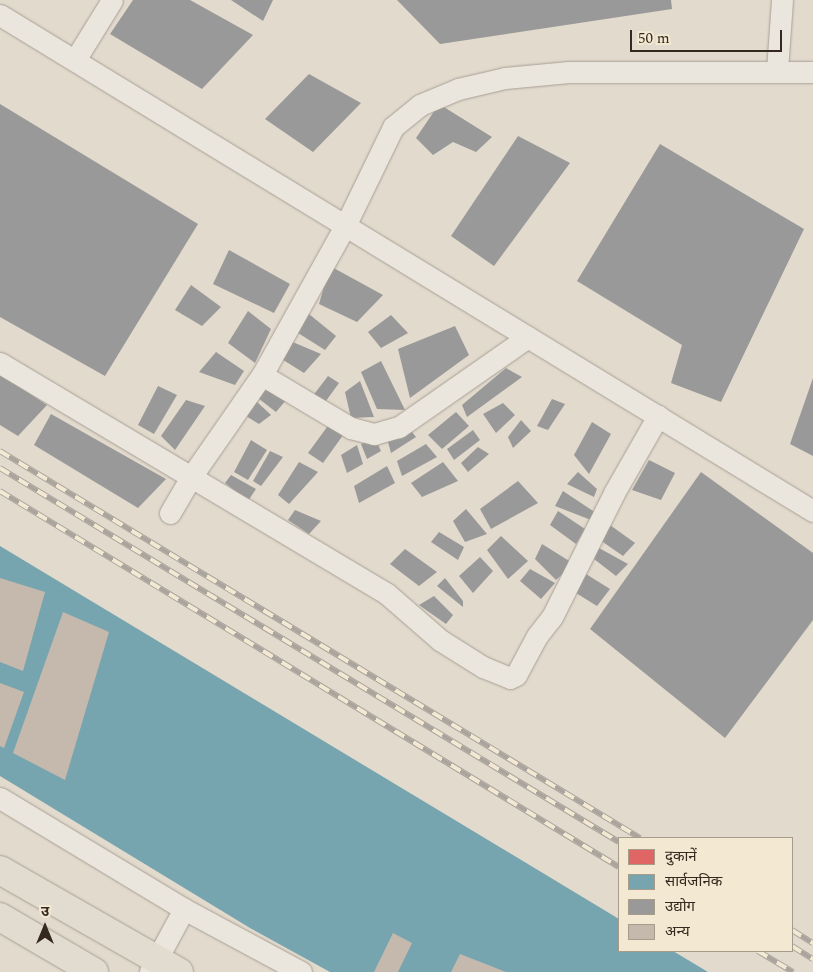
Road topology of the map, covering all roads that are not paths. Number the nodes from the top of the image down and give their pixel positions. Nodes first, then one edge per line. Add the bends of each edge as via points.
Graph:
1 (112, 0) edge
2 (782, 0) edge
3 (0, 16) edge
4 (75, 60) junction
5 (777, 70) junction
6 (813, 72) edge
7 (346, 224) junction
8 (528, 336) junction
9 (0, 363) edge
10 (262, 375) junction
11 (658, 416) junction
12 (191, 477) junction
13 (813, 511) edge
14 (170, 513) dead end
15 (0, 798) edge
16 (0, 870) edge
17 (184, 910) junction
18 (0, 917) edge
19 (162, 968) edge
20 (94, 972) edge
21 (301, 972) edge

1 - 4 street
2 - 5 street
3 - 4 street
4 - 7 street
5 - 6 street
5 - 7 street via 570,72 505,78 458,89 420,104 393,128
7 - 8 street
7 - 10 street
8 - 10 street via 399,427 374,434 351,428
8 - 11 street
9 - 12 street
10 - 12 street
11 - 12 street via 614,493 552,617 537,636 516,675 510,678 483,667 440,640 386,594
11 - 13 street
12 - 14 street
15 - 17 street
16 - 19 main road
17 - 19 street
17 - 21 street
18 - 20 main road

